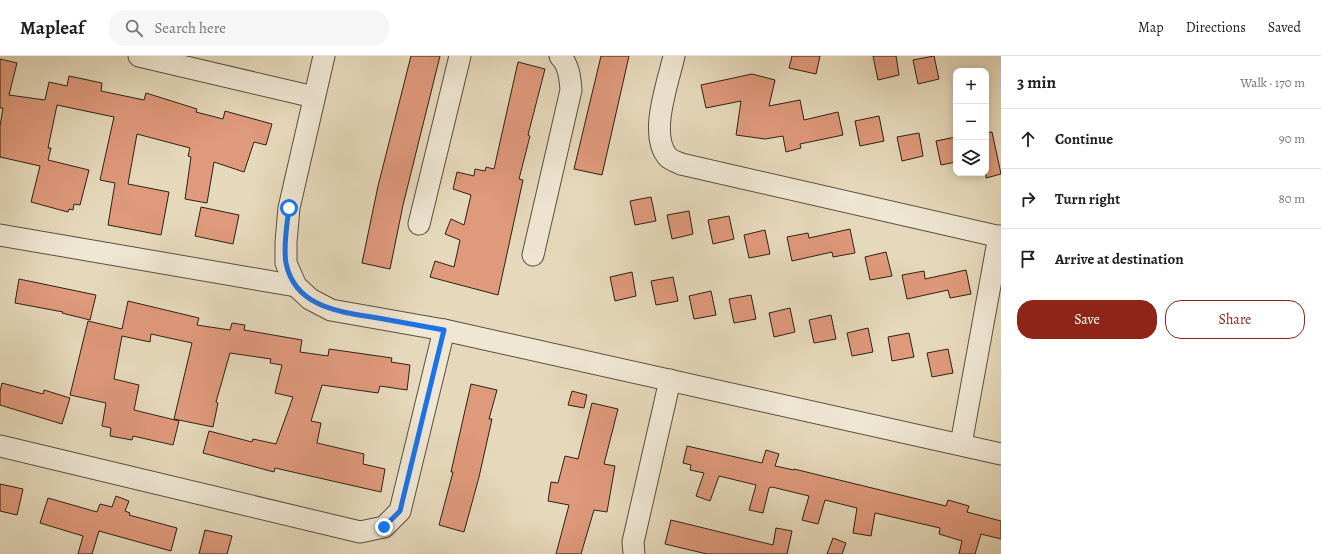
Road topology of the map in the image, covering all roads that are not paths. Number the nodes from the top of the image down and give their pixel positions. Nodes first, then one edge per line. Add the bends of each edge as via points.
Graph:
1 (139, 56) edge
2 (324, 56) edge
3 (460, 56) edge
4 (560, 56) edge
5 (674, 56) edge
6 (314, 97) junction
7 (419, 224) dead end
8 (0, 235) edge
9 (1000, 237) edge
10 (533, 255) dead end
11 (296, 286) junction
12 (444, 330) junction
13 (670, 380) junction
14 (961, 444) junction
15 (0, 446) edge
16 (1001, 454) edge
17 (634, 554) edge

1 - 6 street
2 - 6 street
3 - 7 street
4 - 10 street via 564,59 570,74 571,90
5 - 9 street via 658,127 660,143 668,157 681,164
6 - 11 street via 289,208 286,263
8 - 11 street
9 - 14 street
11 - 12 street via 310,299 331,310
12 - 13 street
12 - 15 street via 400,511 384,527 360,532
13 - 14 street
13 - 17 street via 633,542
14 - 16 street

